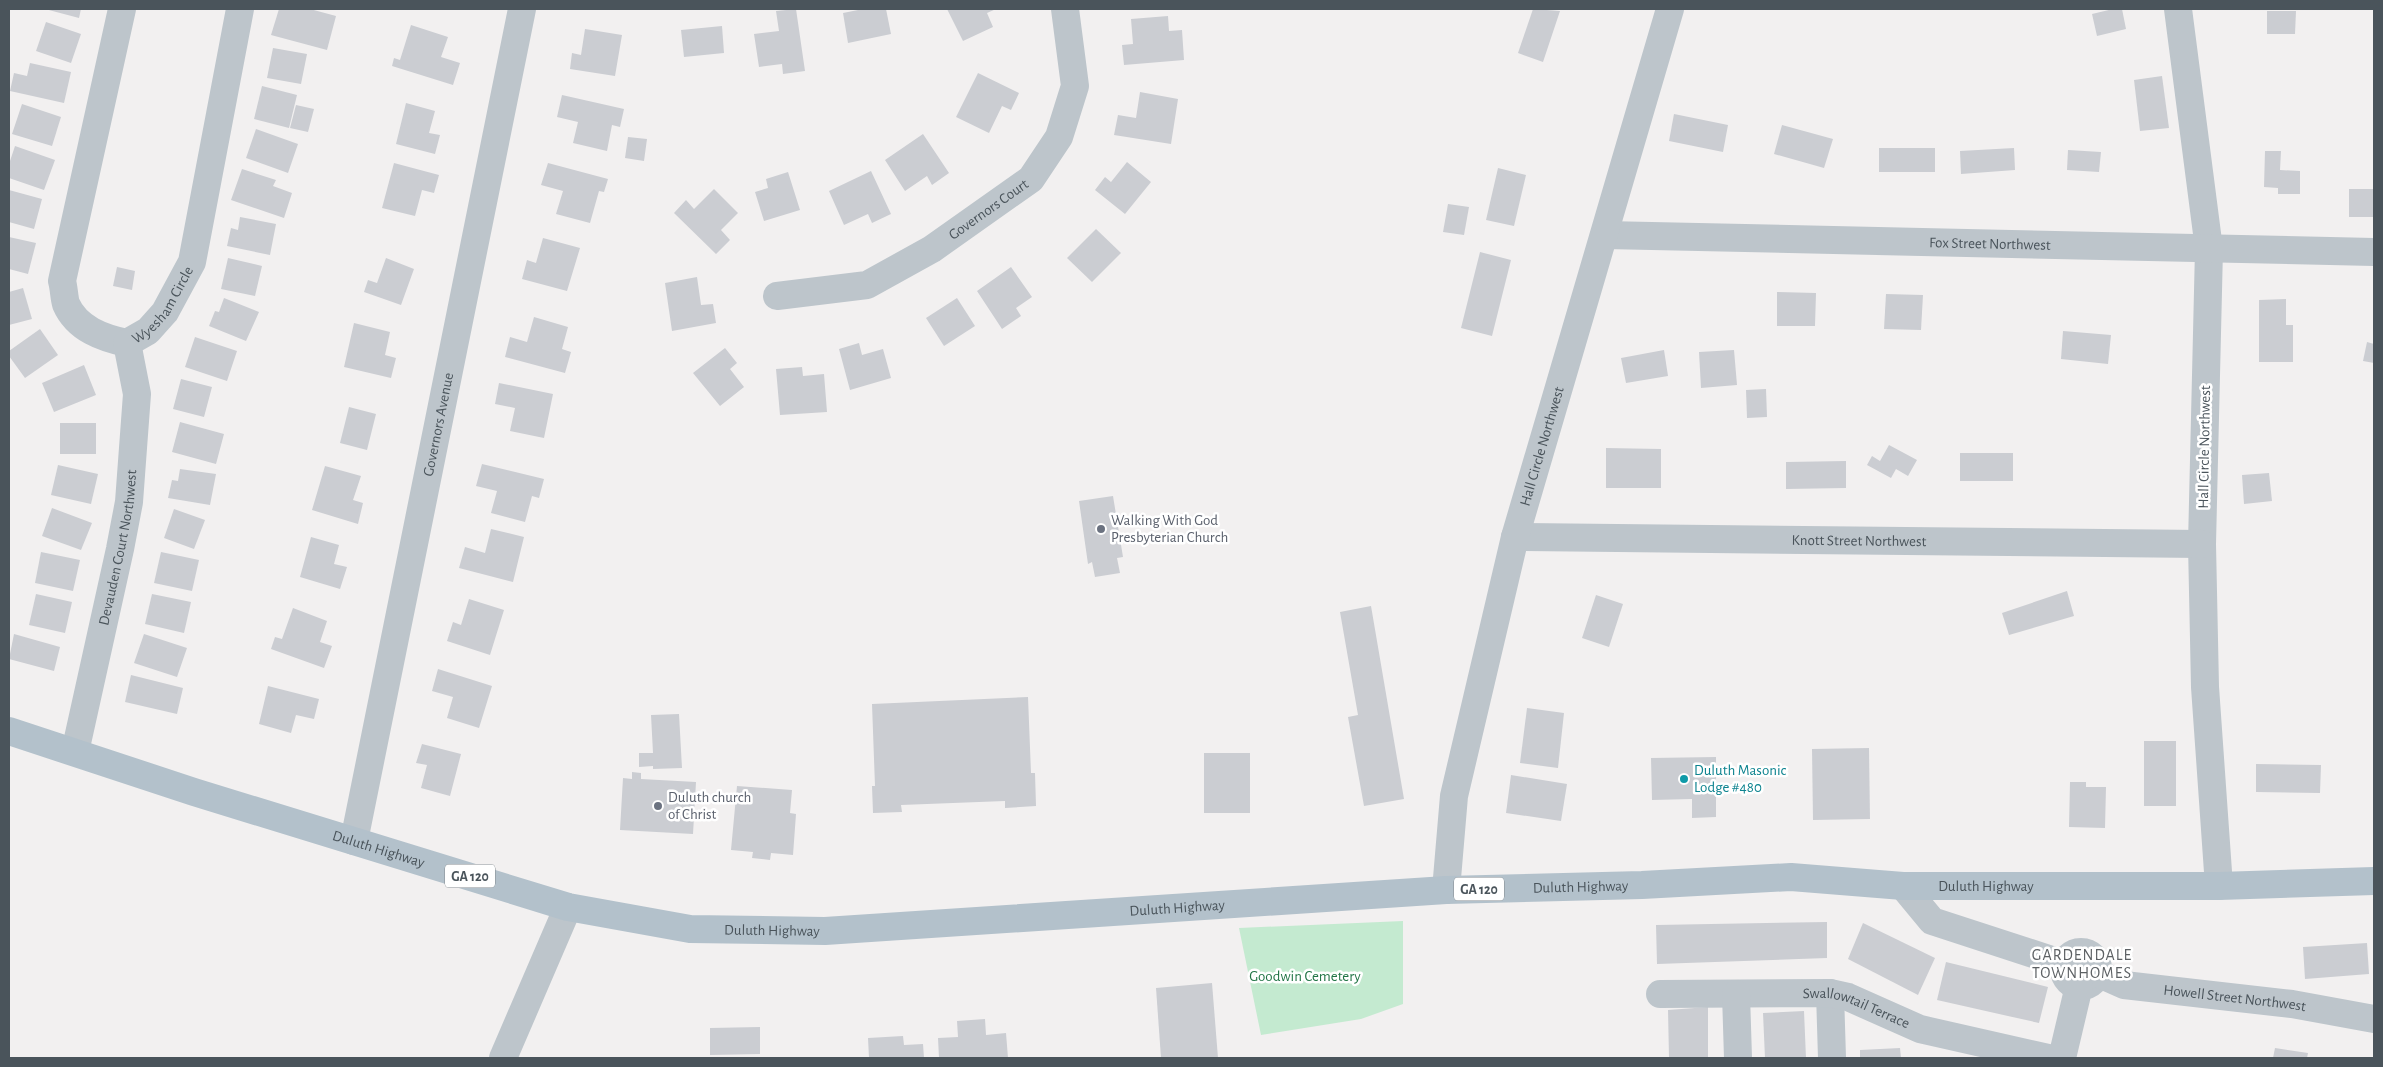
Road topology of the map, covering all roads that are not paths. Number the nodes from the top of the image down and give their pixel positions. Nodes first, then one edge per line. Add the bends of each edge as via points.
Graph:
1 (122, 9) edge
2 (240, 9) edge
3 (522, 9) edge
4 (1066, 9) edge
5 (1670, 9) edge
6 (2178, 9) edge
7 (1605, 235) junction
8 (2209, 249) junction
9 (2374, 252) edge
10 (777, 296) dead end
11 (127, 343) junction
12 (1515, 536) junction
13 (2202, 544) junction
14 (9, 731) edge
15 (75, 752) junction
16 (354, 841) junction
17 (2374, 881) edge
18 (1904, 886) junction
19 (2219, 886) junction
20 (1446, 890) junction
21 (568, 907) junction
22 (2080, 975) junction
23 (1830, 993) junction
24 (1660, 994) dead end
25 (1736, 994) junction
26 (2374, 1019) edge
27 (503, 1058) edge
28 (1738, 1058) edge
29 (1832, 1058) edge
30 (2048, 1058) edge
31 (2062, 1058) edge

1 - 11 street, Wyesham Circle via 62,281 66,304 77,321 102,338
2 - 11 street, Wyesham Circle via 192,262 165,312 148,331
3 - 16 street, Governors Avenue
4 - 10 street, Governors Court via 1075,86 1059,137 1031,179 932,249 867,285
5 - 7 street, Hall Circle Northwest
6 - 8 street, Hall Circle Northwest
7 - 8 street, Fox Street Northwest
7 - 12 street, Hall Circle Northwest
8 - 9 street, Fox Street Northwest
8 - 13 street, Hall Circle Northwest
11 - 15 street, Devauden Court Northwest via 137,394 128,502
12 - 13 street, Knott Street Northwest
12 - 20 street, Hall Circle Northwest via 1454,796
13 - 19 street, Hall Circle Northwest via 2205,687
14 - 15 main road, Duluth Highway / GA 120
15 - 16 main road, Duluth Highway / GA 120
16 - 21 main road, Duluth Highway / GA 120
17 - 19 main road, Duluth Highway / GA 120
18 - 19 main road, Duluth Highway / GA 120
18 - 20 main road, Duluth Highway / GA 120 via 1791,877
18 - 22 street, Howell Street Northwest via 1932,921
20 - 21 main road, Duluth Highway / GA 120 via 825,931 690,929
21 - 27 street
22 - 26 street, Howell Street Northwest via 2124,985 2292,1004
22 - 31 street
23 - 25 street, Swallowtail Terrace
23 - 29 street
23 - 30 street, Swallowtail Terrace via 1920,1029
24 - 25 street, Swallowtail Terrace
25 - 28 street

